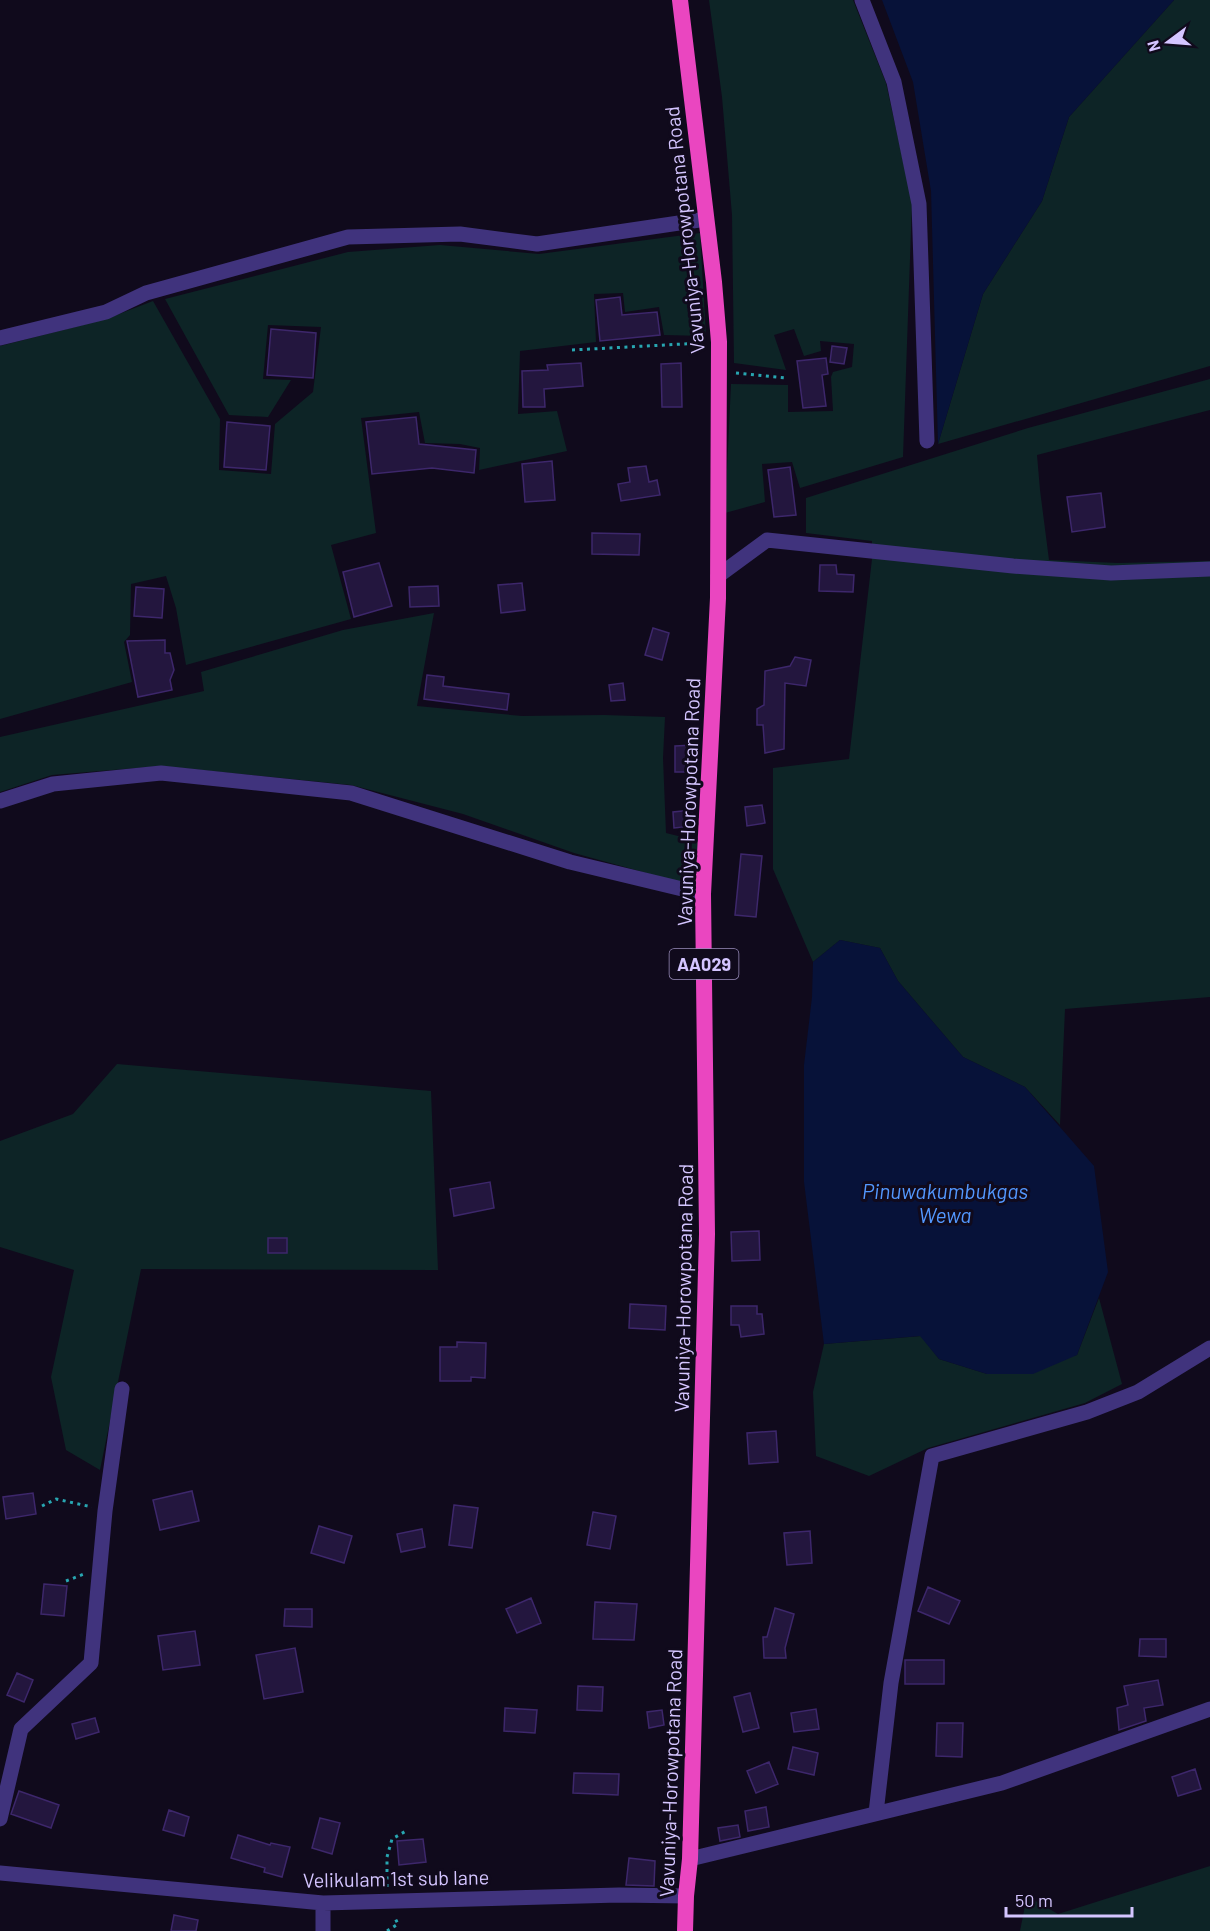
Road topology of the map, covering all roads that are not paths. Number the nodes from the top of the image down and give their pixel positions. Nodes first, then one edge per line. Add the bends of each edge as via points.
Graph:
1 (680, 0) edge
2 (862, 0) edge
3 (706, 219) junction
4 (0, 338) edge
5 (927, 441) dead end
6 (1210, 569) edge
7 (718, 576) junction
8 (0, 801) edge
9 (703, 894) junction
10 (1210, 1348) edge
11 (122, 1389) dead end
12 (1210, 1709) edge
13 (876, 1813) junction
14 (0, 1819) edge
15 (690, 1859) junction
16 (0, 1874) edge
17 (686, 1896) junction
18 (323, 1903) junction
19 (323, 1931) edge
20 (685, 1931) edge

1 - 3 highway, Vavuniya-Horowpotana Road / AA029
2 - 5 street via 894,82 919,204
3 - 4 street via 537,244 460,234 348,237 146,293 106,312
3 - 7 highway, Vavuniya-Horowpotana Road / AA029 via 719,342
6 - 7 street via 1111,573 767,540
7 - 9 highway, Vavuniya-Horowpotana Road / AA029
8 - 9 street via 53,784 160,773 351,793 570,862
9 - 15 highway, Vavuniya-Horowpotana Road / AA029 via 707,1234
10 - 13 street via 1138,1392 1097,1408 932,1456 891,1683
11 - 14 street via 105,1511 91,1663 21,1729
12 - 13 street via 1002,1782
13 - 15 street
15 - 17 highway, Vavuniya-Horowpotana Road / AA029
16 - 18 street, Velikulam 1st sub lane
17 - 18 street, Velikulam 1st sub lane
17 - 20 highway, Vavuniya-Horowpotana Road / AA029
18 - 19 street

